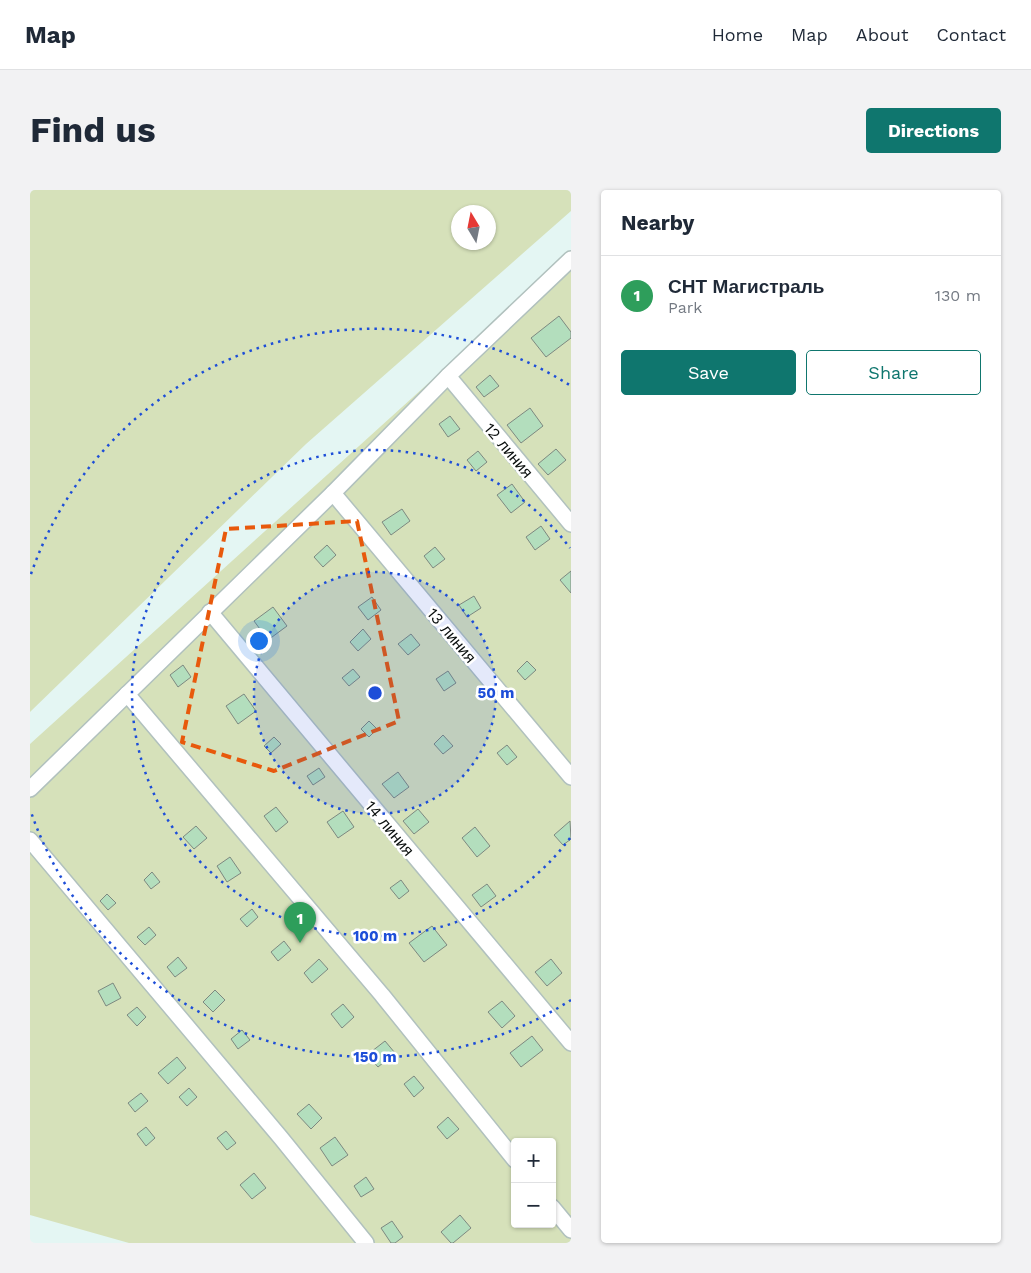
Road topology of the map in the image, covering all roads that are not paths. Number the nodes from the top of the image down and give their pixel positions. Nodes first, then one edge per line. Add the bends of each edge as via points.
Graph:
1 (569, 265) edge
2 (448, 376) junction
3 (334, 494) junction
4 (571, 524) edge
5 (210, 612) junction
6 (127, 694) junction
7 (571, 777) edge
8 (30, 789) edge
9 (30, 840) edge
10 (571, 1043) edge
11 (511, 1155) edge
12 (556, 1212) edge
13 (571, 1230) edge
14 (366, 1243) edge

1 - 2 street
2 - 3 street
2 - 4 street, 12 линия
3 - 5 street
3 - 7 street, 13 линия
5 - 6 street
5 - 10 street, 14 линия
6 - 8 street
6 - 11 street via 382,995
9 - 14 street
12 - 13 street

